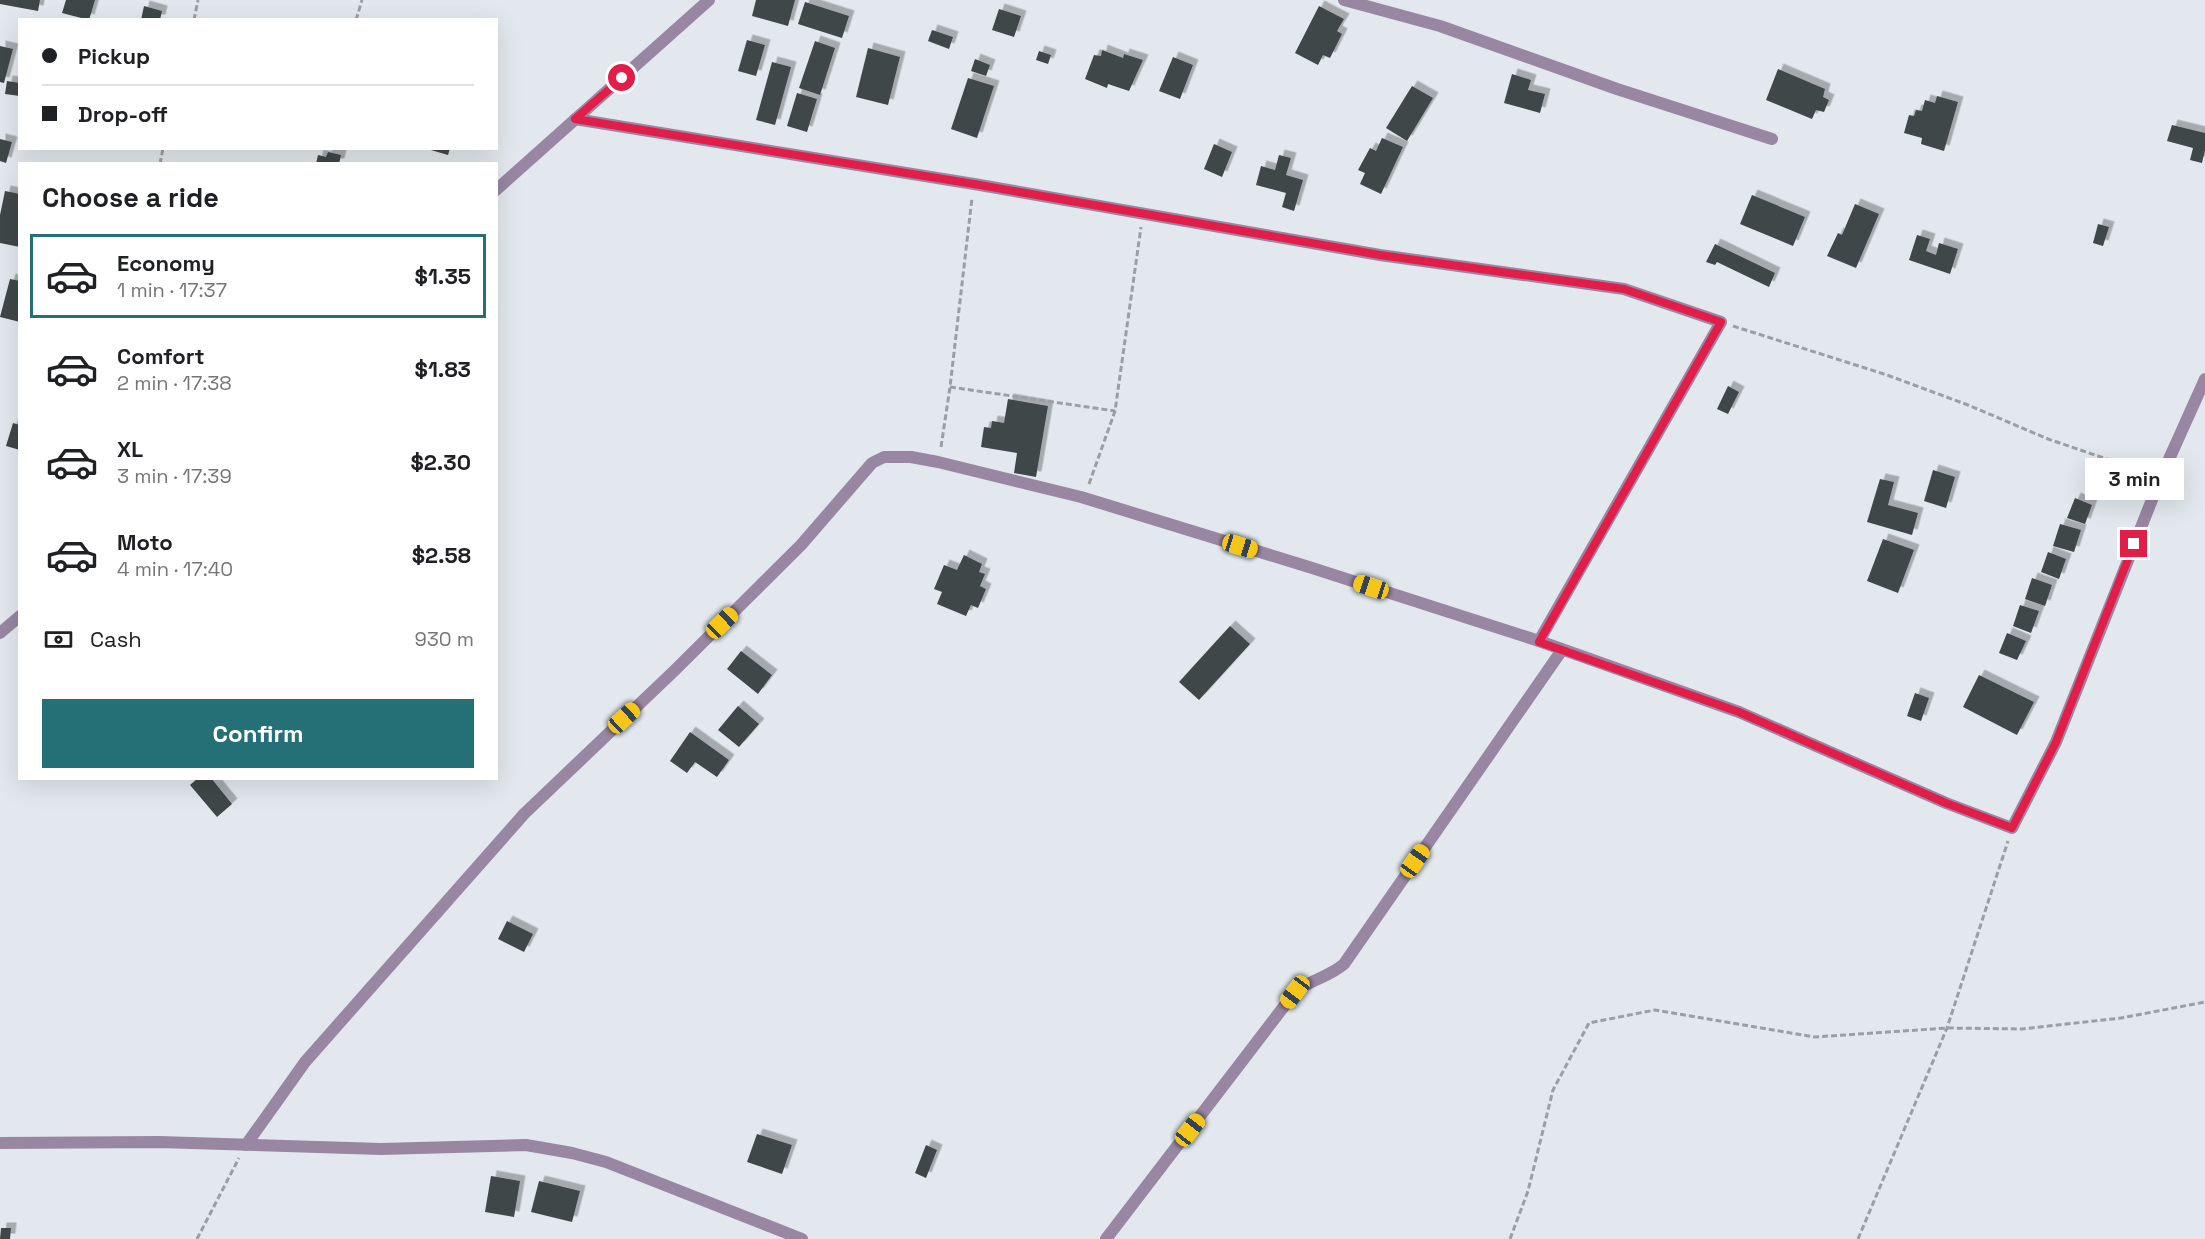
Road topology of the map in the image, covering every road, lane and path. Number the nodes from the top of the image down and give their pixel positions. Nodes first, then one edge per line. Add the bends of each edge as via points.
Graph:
1 (198, 0) edge
2 (362, 0) edge
3 (709, 0) edge
4 (1344, 0) edge
5 (194, 18) edge
6 (357, 18) edge
7 (575, 119) junction
8 (1772, 139) dead end
9 (974, 184) junction
10 (498, 188) edge
11 (1142, 213) junction
12 (1721, 322) junction
13 (2205, 380) edge
14 (950, 387) junction
15 (1115, 411) junction
16 (938, 462) junction
17 (2161, 477) junction
18 (1081, 497) junction
19 (18, 618) edge
20 (0, 633) edge
21 (1539, 642) junction
22 (1562, 650) junction
23 (2012, 828) junction
24 (2205, 1002) edge
25 (1947, 1028) junction
26 (0, 1143) edge
27 (246, 1145) junction
28 (197, 1239) edge
29 (802, 1239) edge
30 (1106, 1239) edge
31 (1510, 1239) edge
32 (1858, 1239) edge

1 - 5 path
2 - 6 path
3 - 7 street
4 - 8 street via 1440,26 1617,90
7 - 9 street
7 - 10 street
9 - 11 street
9 - 14 path
11 - 12 street via 1380,255 1624,289
11 - 15 path
12 - 17 path via 1887,375 2048,439
12 - 21 street
13 - 17 street
14 - 15 path
14 - 16 path
15 - 18 path via 1093,478
16 - 18 street
16 - 27 street via 884,457 872,463 801,545 524,814 305,1062
17 - 23 street via 2056,742
18 - 21 street
19 - 20 street
21 - 22 street
22 - 23 street via 1739,712
22 - 30 street via 1344,964 1295,992
23 - 25 path
24 - 25 path via 2121,1018 2022,1029
25 - 31 path via 1815,1037 1655,1010 1589,1023 1553,1090 1528,1191
25 - 32 path
26 - 27 street
27 - 28 path
27 - 29 street via 381,1149 526,1145 606,1162

